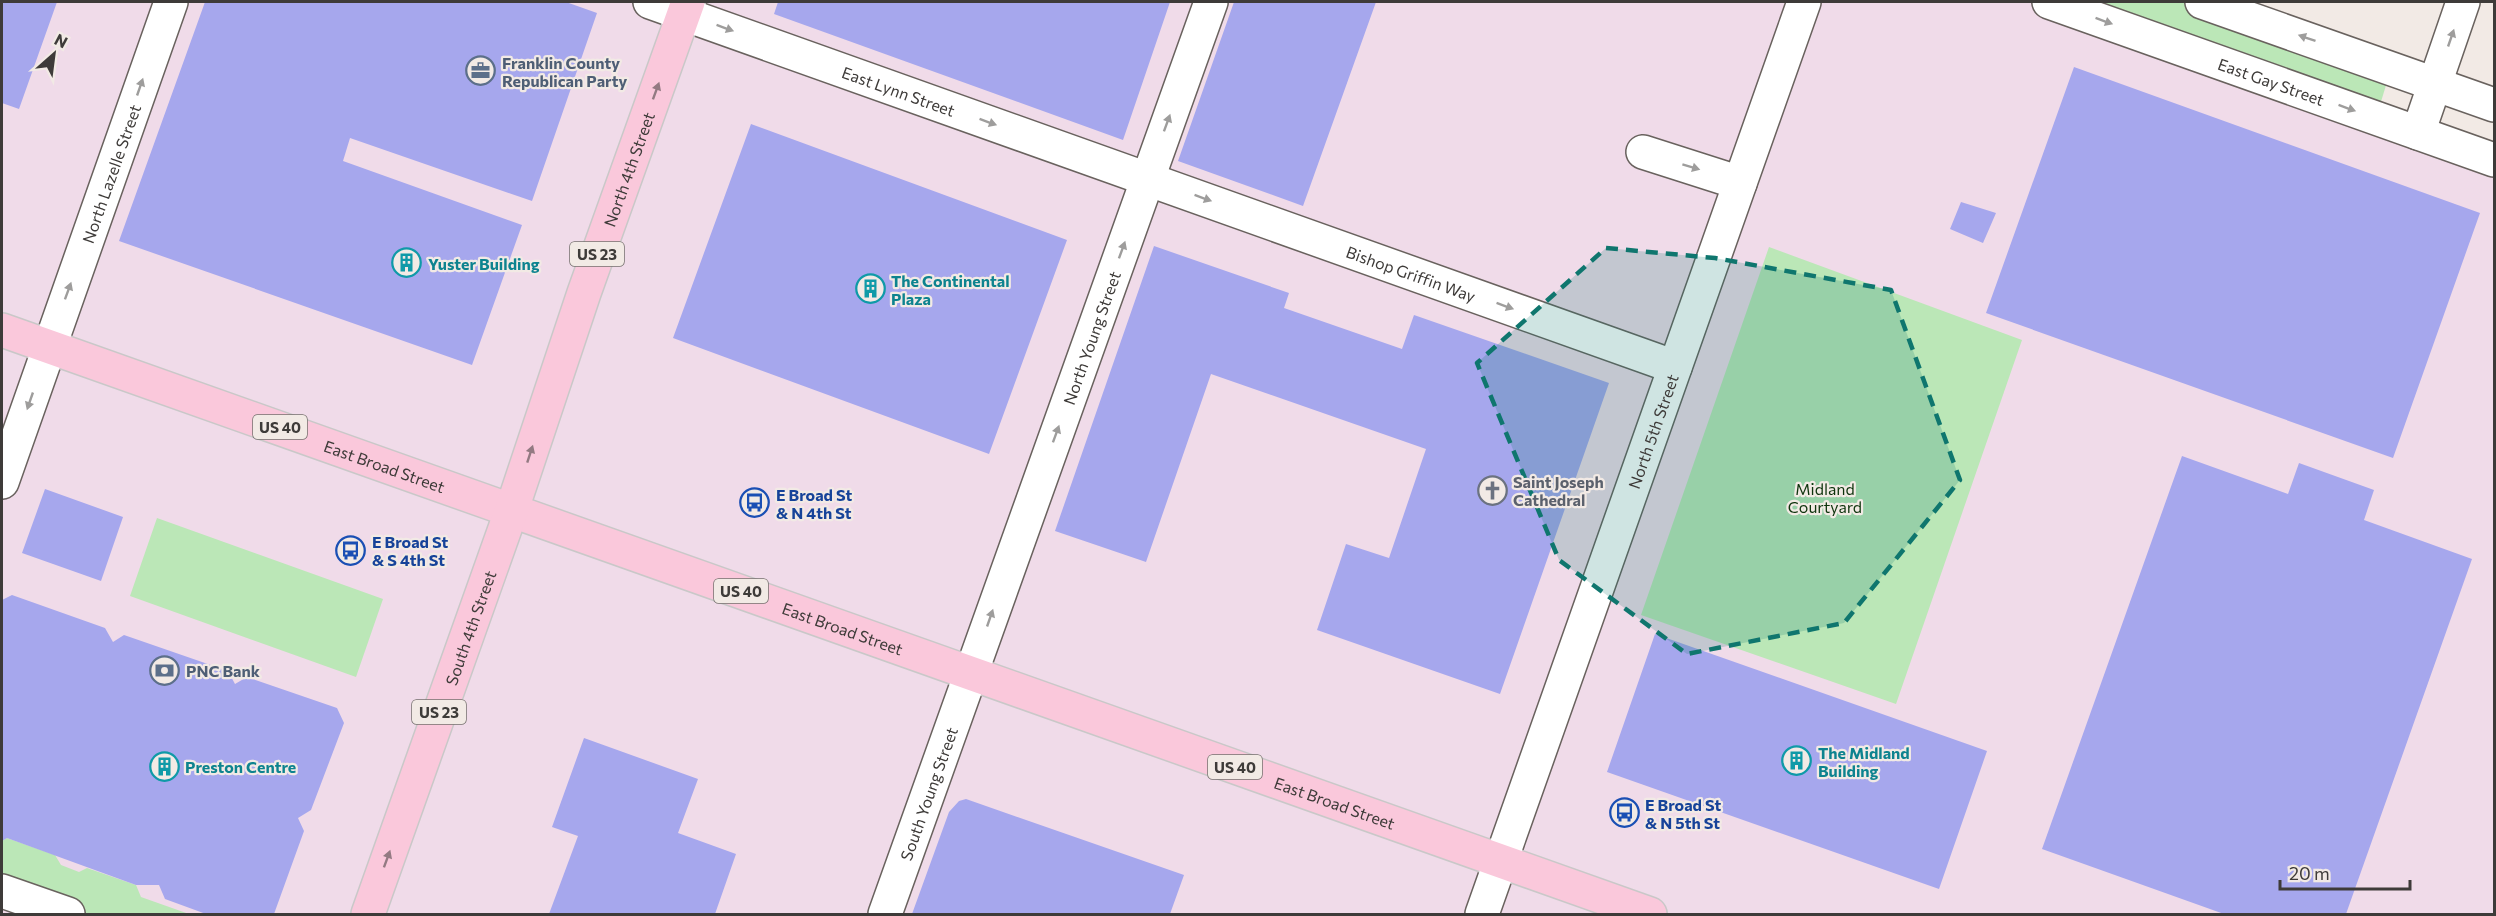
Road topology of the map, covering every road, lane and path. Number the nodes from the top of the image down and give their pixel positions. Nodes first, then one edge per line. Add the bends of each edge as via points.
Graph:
1 (171, 2) edge
2 (651, 2) edge
3 (1211, 2) edge
4 (1804, 2) edge
5 (2049, 2) edge
6 (2202, 2) edge
7 (2463, 2) edge
8 (686, 8) edge
9 (2435, 83) junction
10 (2494, 105) edge
11 (2418, 133) junction
12 (1643, 152) dead end
13 (2494, 160) edge
14 (1148, 179) junction
15 (1740, 183) junction
16 (2, 330) edge
17 (49, 346) junction
18 (1675, 367) junction
19 (2, 482) edge
20 (512, 509) junction
21 (971, 673) junction
22 (1500, 861) junction
23 (2, 891) edge
24 (68, 915) edge
25 (368, 915) edge
26 (885, 915) edge
27 (1482, 915) edge
28 (1650, 915) edge

17 -> 1 street, North Lazelle Street
2 - 8 street, East Lynn Street
14 -> 3 street, North Young Street
4 - 15 street, North 5th Street
5 -> 11 street, East Gay Street
9 -> 6 street
9 -> 7 street
8 -> 14 street, East Lynn Street
20 -> 8 main road, North 4th Street / US 23 via 588,281
9 - 10 street
9 - 11 street
11 - 13 street, East Gay Street
12 -> 15 street
14 -> 18 street, Bishop Griffin Way
21 -> 14 street, North Young Street
15 - 18 street, North 5th Street
16 - 17 main road, East Broad Street / US 40
17 -> 19 street, North Lazelle Street
17 - 20 main road, East Broad Street / US 40
18 - 22 street, North 5th Street
20 - 21 main road, East Broad Street / US 40
25 -> 20 main road, South 4th Street / US 23
21 - 22 main road, East Broad Street / US 40
21 - 26 street, South Young Street
22 - 27 street, North 5th Street
22 - 28 main road, East Broad Street / US 40
23 - 24 street

